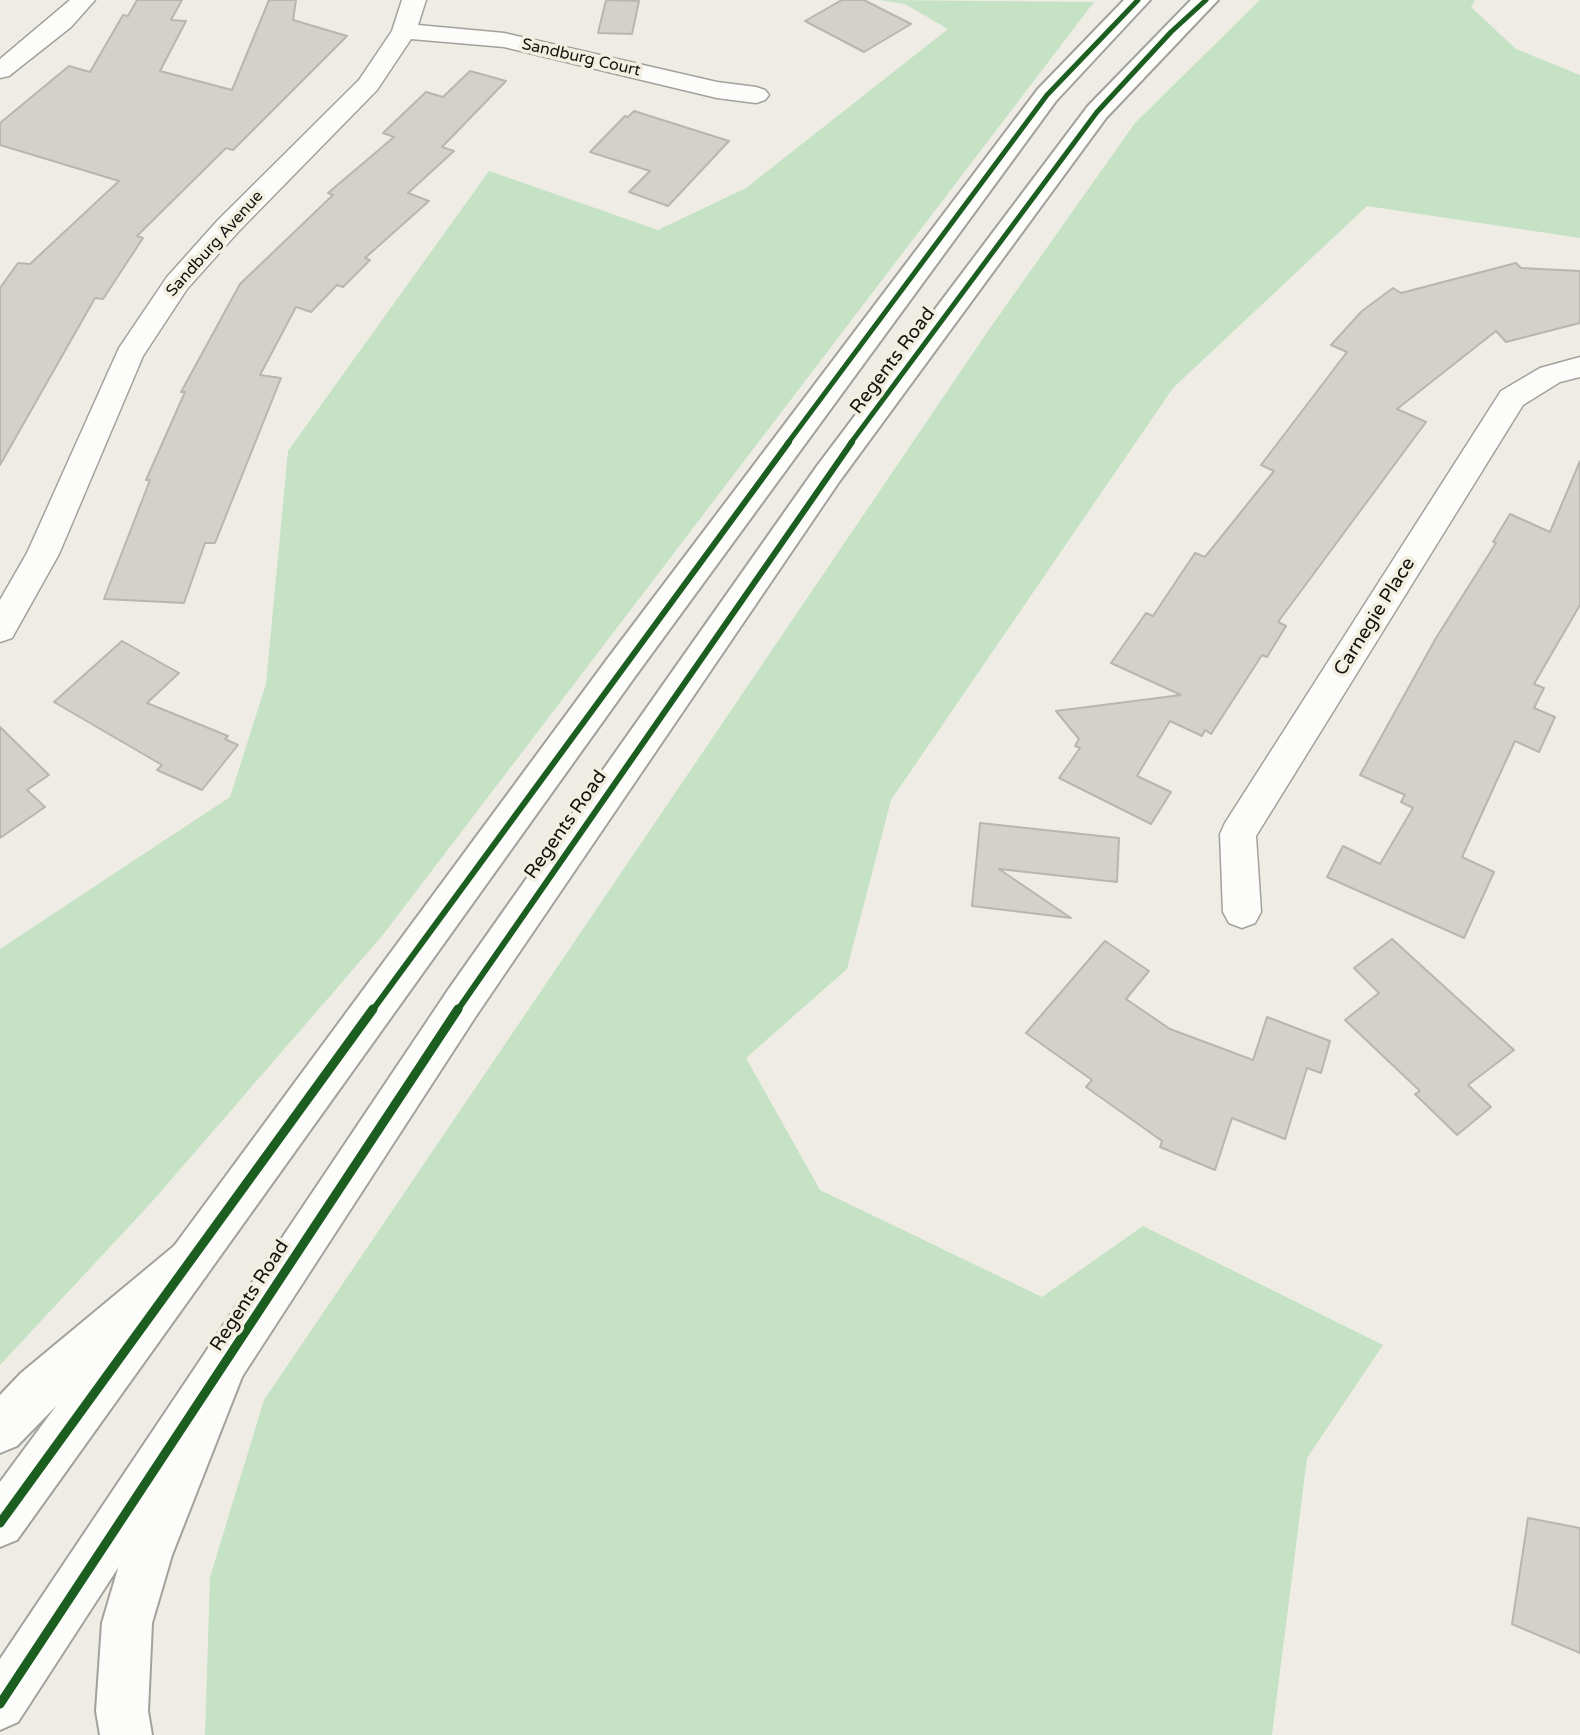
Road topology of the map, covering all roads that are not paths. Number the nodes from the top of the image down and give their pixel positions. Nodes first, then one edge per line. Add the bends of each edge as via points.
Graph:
1 (83, 0) edge
2 (414, 0) edge
3 (1138, 0) edge
4 (1206, 0) edge
5 (404, 31) junction
6 (0, 71) edge
7 (756, 95) dead end
8 (1580, 367) edge
9 (0, 629) edge
10 (1242, 912) dead end
11 (190, 1261) junction
12 (224, 1364) junction
13 (0, 1429) edge
14 (0, 1523) edge
15 (0, 1703) edge
16 (126, 1735) edge

1 - 6 street
2 - 5 street, Sandburg Avenue
3 - 11 main road, Regents Road via 1046,95
4 - 12 main road, Regents Road via 1097,112 828,474 462,1003
5 - 7 street, Sandburg Court via 503,40 716,90
5 - 9 street, Sandburg Avenue via 368,86 177,283 129,355 43,554
8 - 10 street, Carnegie Place via 1550,375 1512,398 1238,834
11 - 13 main road
11 - 14 main road, Regents Road
12 - 15 main road, Regents Road
12 - 16 main road via 147,1555 127,1623 122,1711

